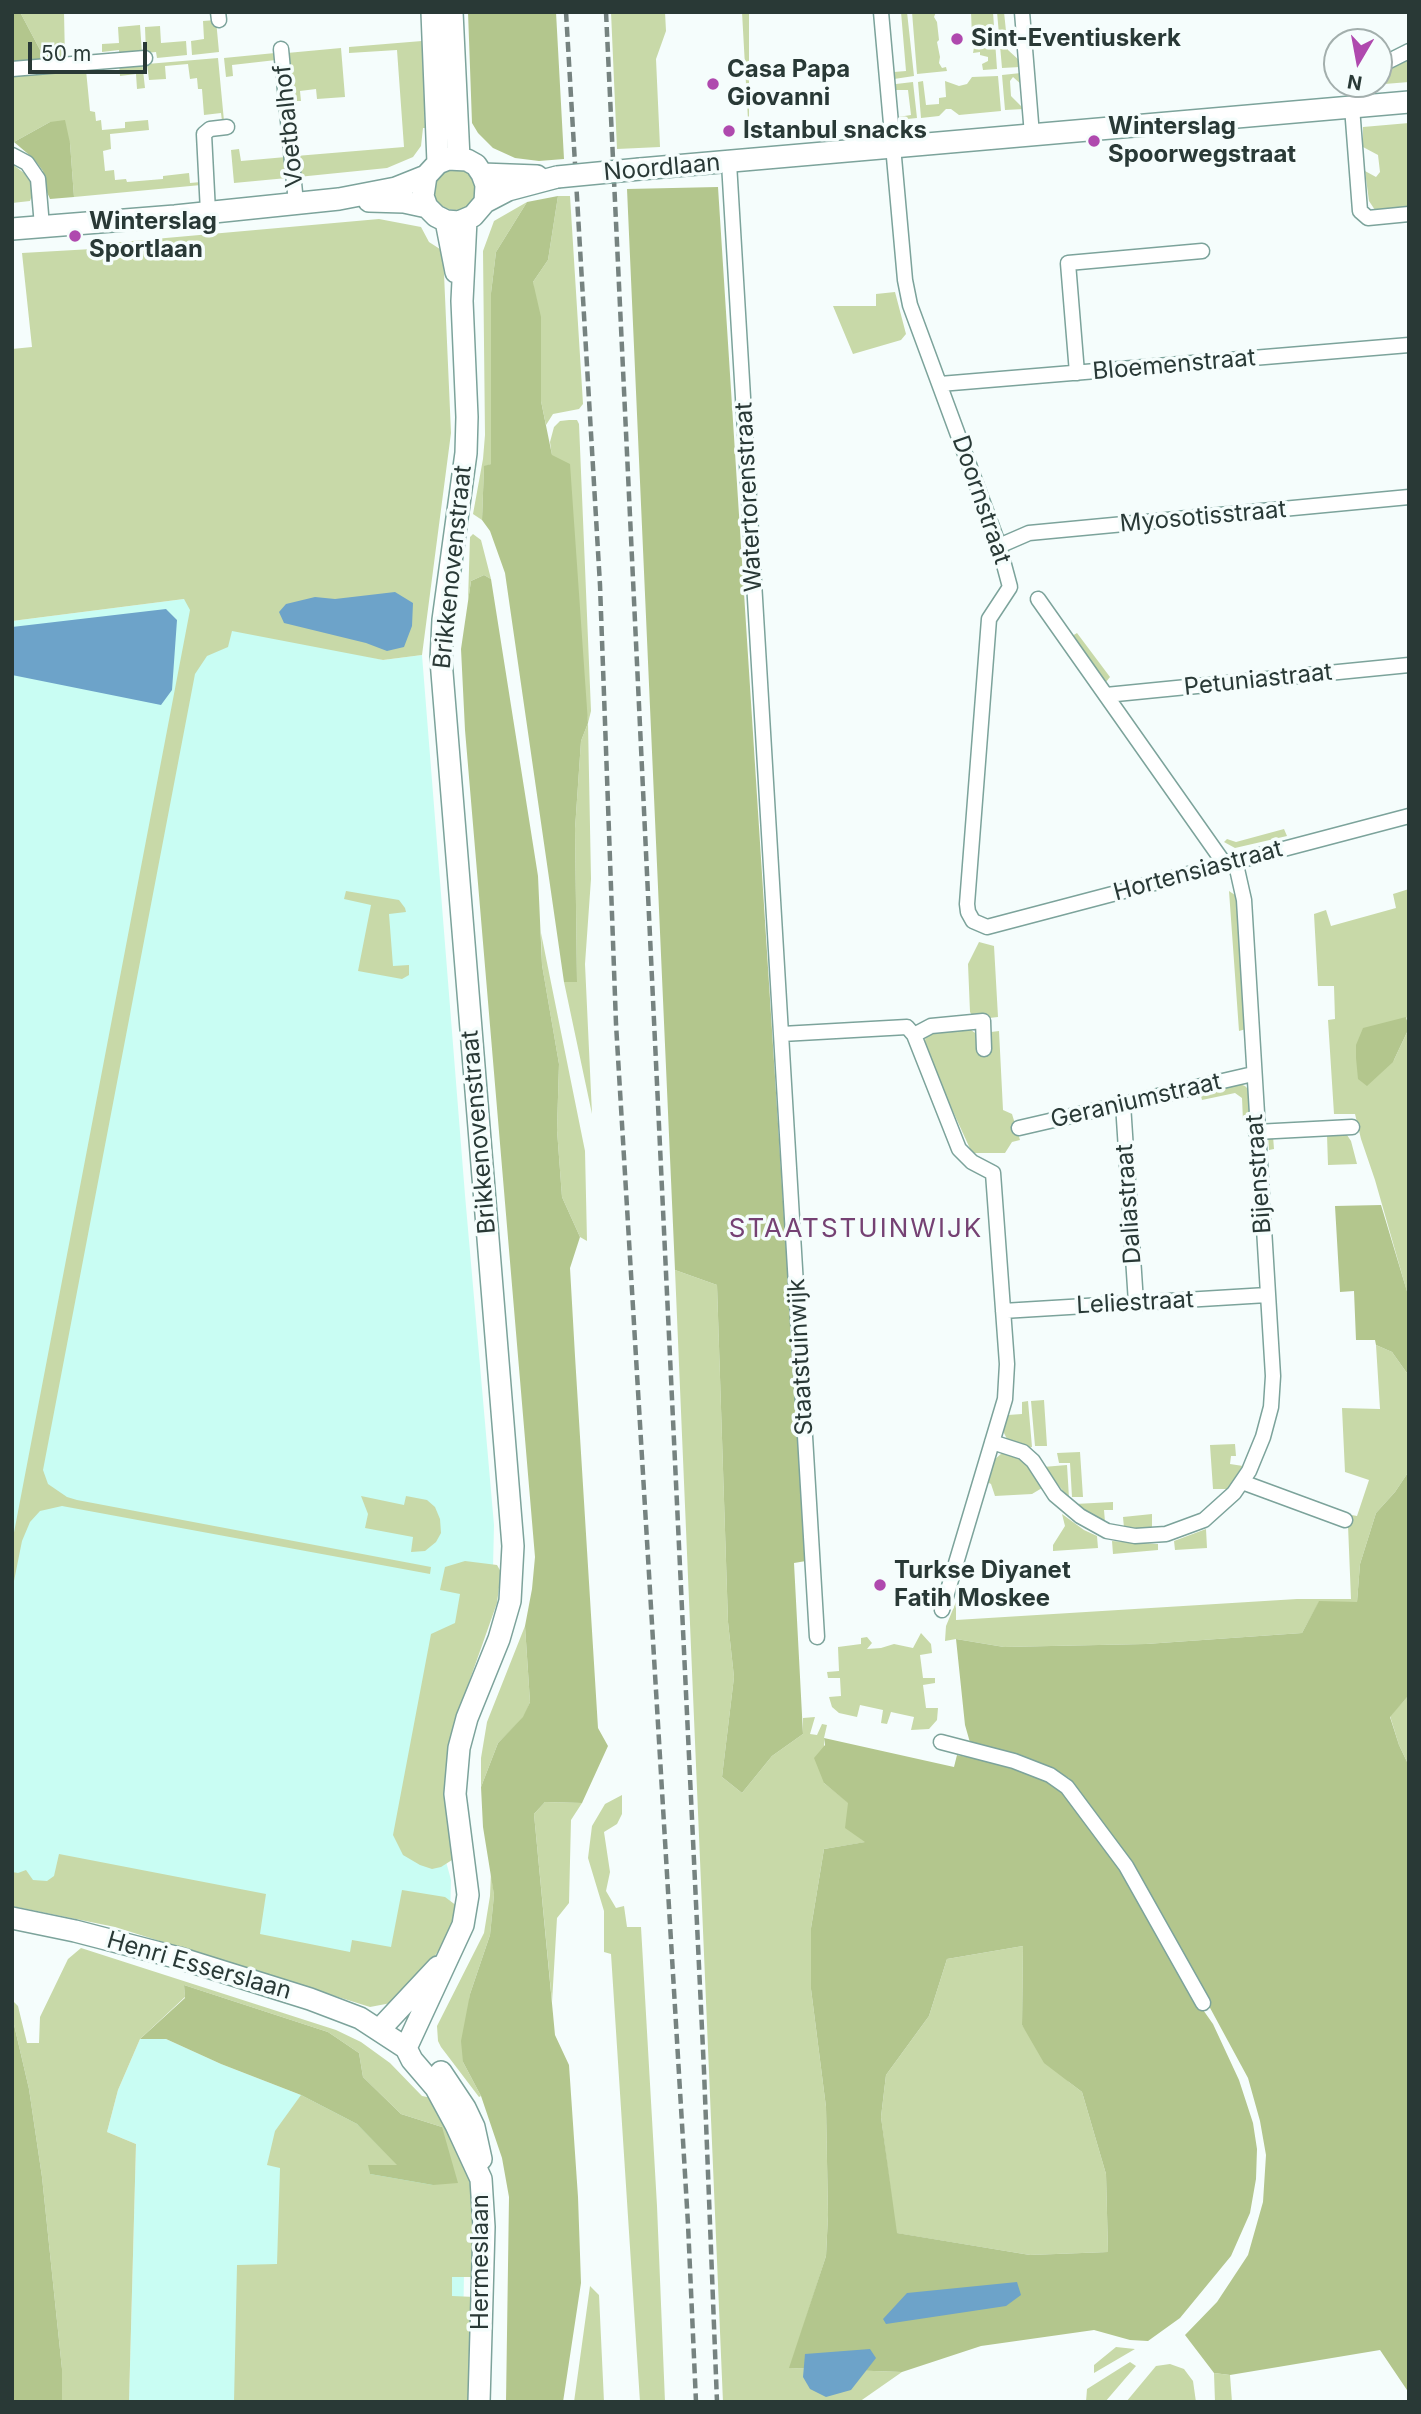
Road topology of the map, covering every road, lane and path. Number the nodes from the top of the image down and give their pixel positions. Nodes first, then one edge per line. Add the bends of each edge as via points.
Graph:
1 (432, 12) edge
2 (452, 12) edge
3 (881, 12) edge
4 (1022, 12) edge
5 (281, 49) dead end
6 (1409, 51) edge
7 (145, 58) dead end
8 (1393, 59) edge
9 (12, 69) edge
10 (1409, 102) edge
11 (1352, 107) junction
12 (227, 127) dead end
13 (1032, 135) junction
14 (894, 148) junction
15 (12, 155) edge
16 (729, 163) junction
17 (441, 166) junction
18 (482, 174) junction
19 (557, 177) junction
20 (339, 199) junction
21 (485, 202) junction
22 (296, 203) junction
23 (427, 207) junction
24 (208, 212) junction
25 (1409, 214) edge
26 (456, 220) junction
27 (41, 226) junction
28 (12, 229) edge
29 (1202, 251) dead end
30 (1409, 345) edge
31 (1077, 373) junction
32 (940, 384) junction
33 (1409, 497) edge
34 (999, 545) junction
35 (1038, 599) dead end
36 (1409, 665) edge
37 (1107, 695) junction
38 (1409, 816) edge
39 (769, 831) joint
40 (1230, 862) junction
41 (987, 926) joint
42 (782, 1034) junction
43 (914, 1035) junction
44 (984, 1049) dead end
45 (1253, 1074) junction
46 (1123, 1104) junction
47 (1352, 1128) dead end
48 (1019, 1129) dead end
49 (1256, 1132) junction
50 (1267, 1295) junction
51 (1136, 1303) junction
52 (1003, 1311) junction
53 (992, 1442) junction
54 (1242, 1482) junction
55 (1345, 1520) dead end
56 (942, 1610) dead end
57 (817, 1637) dead end
58 (941, 1742) dead end
59 (12, 1918) edge
60 (452, 1951) junction
61 (1203, 2003) dead end
62 (380, 2029) junction
63 (406, 2048) junction
64 (479, 2402) edge

1 - 17 street
2 - 17 street
3 - 14 street, Doornstraat
4 - 13 street
5 - 22 street, Voetbalhof
6 - 8 street
7 - 9 street
10 - 11 street, Noordlaan
11 - 13 street, Noordlaan
11 - 25 street via 1360,211 1368,218
12 - 24 street via 204,134
13 - 14 street, Noordlaan
14 - 16 street, Noordlaan
14 - 32 street, Doornstraat via 909,305
15 - 27 street via 27,163 38,179
16 - 19 street, Noordlaan, bridge
16 - 39 street, Watertorenstraat
17 - 18 street via 477,165
17 - 20 street via 396,188
17 - 23 street via 423,196
18 - 19 street, Noordlaan
18 - 21 street
19 - 21 street, Noordlaan via 508,190
20 - 22 street
20 - 23 street
21 - 26 street, Noordlaan
22 - 24 street
23 - 26 street via 436,216
24 - 27 street
26 - 60 street, Brikkenovenstraat via 466,453 440,660 513,1546 510,1601 459,1748 456,1794 468,1895
27 - 28 street
29 - 31 street via 1068,263
30 - 31 street, Bloemenstraat
31 - 32 street, Bloemenstraat
32 - 34 street, Doornstraat
33 - 34 street, Myosotisstraat via 1029,533
34 - 41 street, Doornstraat via 1010,587 989,619 967,904 973,921
35 - 37 street, Bijenstraat
36 - 37 street, Petuniastraat
37 - 40 street, Bijenstraat
38 - 40 street, Hortensiastraat
39 - 42 street, Staatstuinwijk
40 - 41 street, Hortensiastraat
40 - 45 street, Bijenstraat via 1244,900
42 - 43 street via 906,1027
42 - 57 street, Staatstuinwijk
43 - 44 street via 930,1026 983,1021
43 - 52 street via 959,1149 993,1173
45 - 46 street, Geraniumstraat
45 - 49 street, Bijenstraat
46 - 48 street, Geraniumstraat
46 - 51 street, Daliastraat
47 - 49 street
49 - 50 street, Bijenstraat
50 - 51 street, Leliestraat
50 - 54 street, Bijenstraat via 1271,1408
51 - 52 street, Leliestraat
52 - 53 street via 1005,1399
53 - 54 street, Bijenstraat via 1023,1452 1055,1496 1080,1516 1107,1531 1135,1536 1166,1534 1203,1520 1230,1499
53 - 56 street
54 - 55 street
58 - 61 street via 1014,1761 1050,1775 1066,1787 1126,1867
59 - 62 street, Henri Esserslaan via 179,1958 310,1999
60 - 62 street, Brikkenovenstraat
60 - 63 street, Brikkenovenstraat
62 - 63 street
63 - 64 street, Hermeslaan via 423,2052 440,2070 465,2108 481,2155 484,2227

